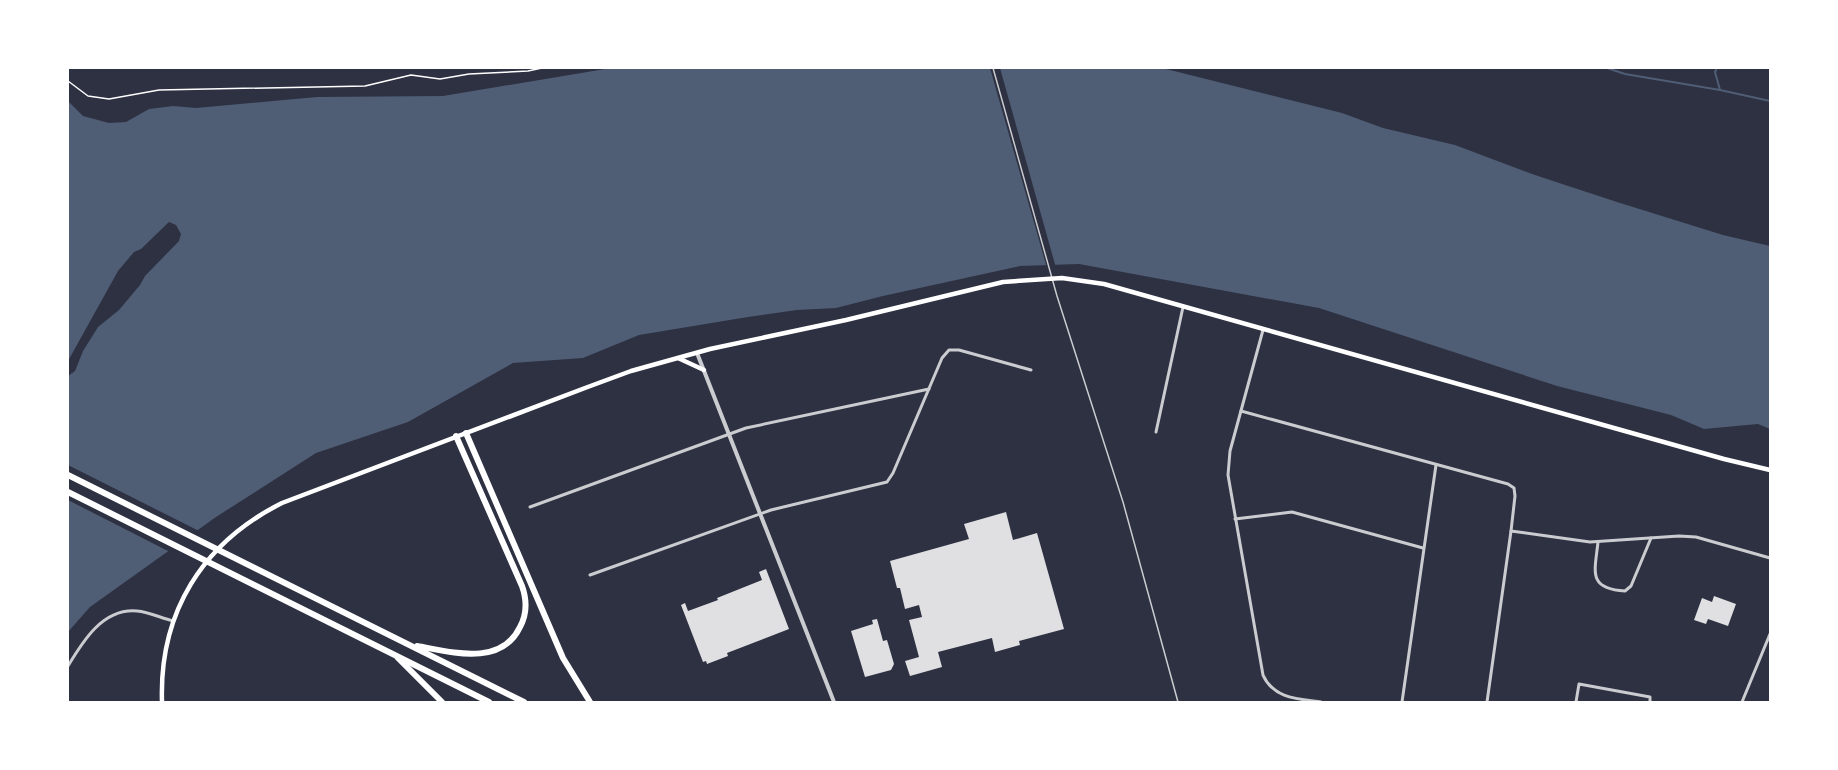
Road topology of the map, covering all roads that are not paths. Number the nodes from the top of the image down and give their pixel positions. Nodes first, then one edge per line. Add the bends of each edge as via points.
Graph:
1 (993, 68) edge
2 (1183, 306) junction
3 (1264, 328) junction
4 (698, 352) junction
5 (678, 358) junction
6 (704, 370) junction
7 (1031, 370) dead end
8 (929, 389) junction
9 (1241, 411) junction
10 (1156, 432) dead end
11 (466, 433) junction
12 (729, 435) junction
13 (456, 436) junction
14 (1436, 465) junction
15 (1770, 470) edge
16 (68, 475) edge
17 (68, 492) edge
18 (530, 507) dead end
19 (760, 514) junction
20 (1236, 519) junction
21 (1511, 531) junction
22 (1651, 538) junction
23 (1598, 542) junction
24 (1424, 548) junction
25 (1770, 558) edge
26 (590, 575) dead end
27 (173, 621) junction
28 (1770, 634) edge
29 (409, 644) junction
30 (393, 654) junction
31 (68, 666) edge
32 (162, 702) edge
33 (442, 702) edge
34 (489, 702) edge
35 (524, 702) edge
36 (590, 702) edge
37 (834, 702) edge
38 (1178, 702) edge
39 (1321, 702) edge
40 (1402, 702) edge
41 (1487, 702) edge
42 (1576, 702) edge
43 (1650, 702) edge
44 (1742, 702) edge

1 - 38 lane via 1057,296 1123,502
2 - 3 main road
2 - 4 main road via 1094,282 1030,279 979,287
2 - 10 street
3 - 9 street
3 - 15 main road
4 - 5 main road
4 - 6 street
5 - 6 main road
5 - 11 main road via 631,371
6 - 12 street
7 - 8 street via 953,349 945,354
8 - 12 street via 760,424
8 - 19 street via 887,482
9 - 14 street
9 - 20 street via 1227,468
11 - 13 main road
11 - 36 highway via 563,658
12 - 18 street
12 - 19 street
13 - 27 main road via 282,503 255,518 229,538 200,569
13 - 29 highway via 522,586 525,613 514,637 489,652 460,654
14 - 21 street via 1514,488
14 - 24 street
16 - 29 highway
17 - 30 highway
19 - 26 street
19 - 37 street
20 - 24 street via 1292,512
20 - 39 street via 1265,681 1287,697
21 - 23 street
21 - 41 street
22 - 23 street
22 - 23 street via 1631,586 1625,591 1596,581
22 - 25 street via 1696,537
24 - 40 street
27 - 31 street via 140,611 115,614 88,635
27 - 32 main road via 164,654
28 - 44 street
29 - 35 highway
30 - 33 highway
30 - 34 highway
42 - 43 street via 1579,684 1650,697

